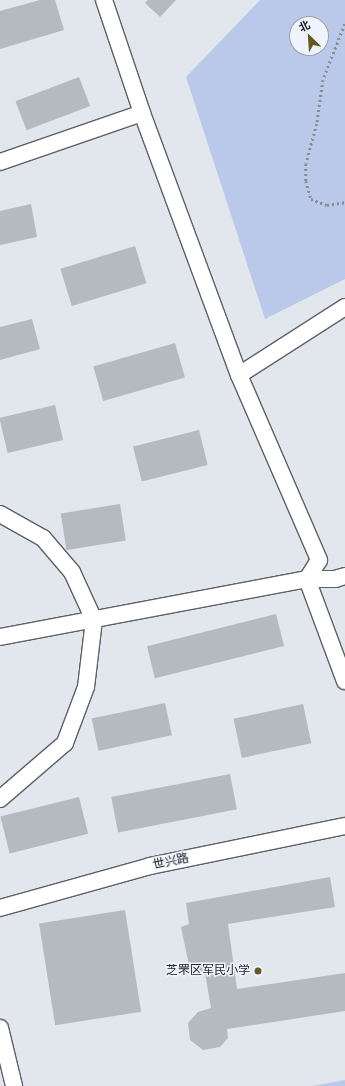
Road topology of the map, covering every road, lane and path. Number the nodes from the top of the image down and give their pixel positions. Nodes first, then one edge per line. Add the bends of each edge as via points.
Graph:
1 (104, 0) edge
2 (345, 24) edge
3 (142, 113) junction
4 (0, 162) edge
5 (345, 202) edge
6 (345, 307) edge
7 (238, 375) junction
8 (0, 514) edge
9 (345, 576) edge
10 (307, 579) junction
11 (94, 620) junction
12 (0, 637) edge
13 (345, 681) edge
14 (0, 799) edge
15 (345, 826) edge
16 (0, 908) edge
17 (0, 1028) edge
18 (14, 1086) edge

1 - 3 street
2 - 5 path via 323,80 306,164 306,181 311,199 327,205
3 - 4 street
3 - 7 street
6 - 7 street
7 - 10 street via 319,560
8 - 11 street via 43,538 72,572
9 - 10 street
10 - 11 street
10 - 13 street
11 - 12 street
11 - 14 street via 86,687 65,743
15 - 16 street, 世兴路 via 150,866
17 - 18 street

